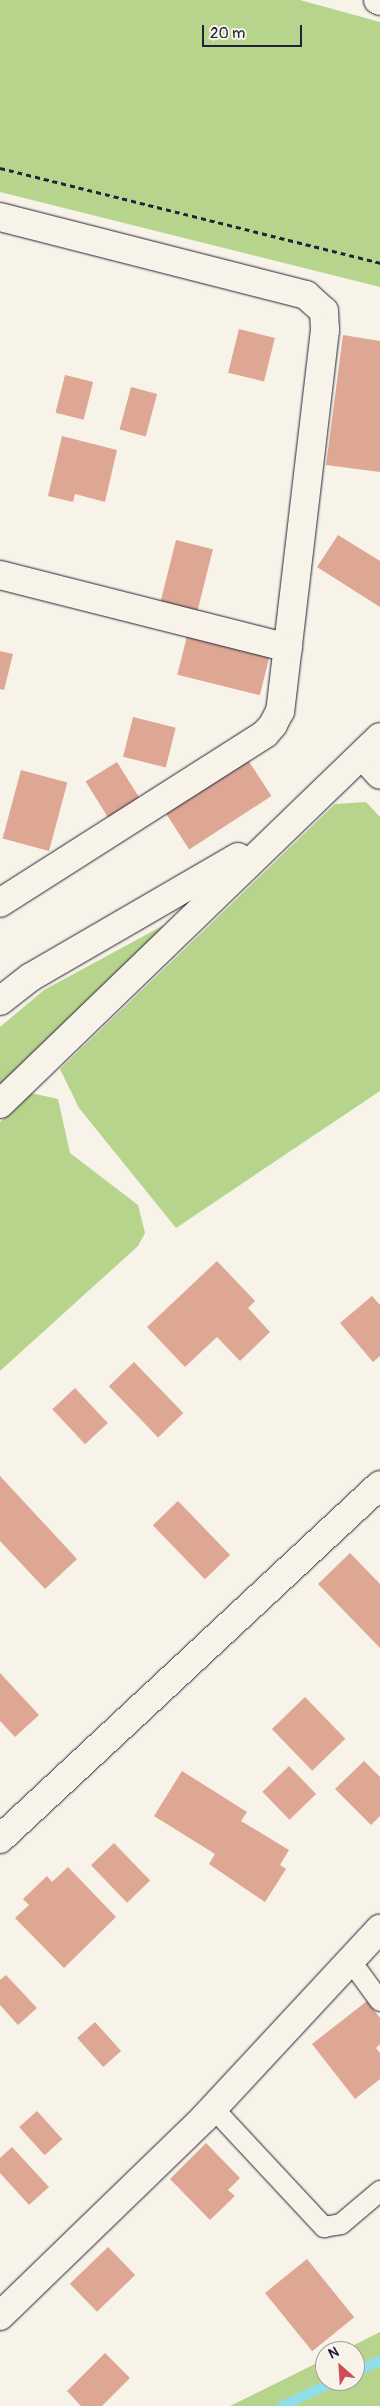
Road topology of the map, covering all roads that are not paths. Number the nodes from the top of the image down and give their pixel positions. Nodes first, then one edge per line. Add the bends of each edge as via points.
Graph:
1 (0, 217) edge
2 (0, 575) edge
3 (288, 648) junction
4 (374, 756) edge
5 (309, 807) junction
6 (0, 903) edge
7 (0, 1001) edge
8 (0, 1104) edge
9 (380, 1484) edge
10 (0, 1839) edge
11 (380, 1929) edge
12 (350, 1960) junction
13 (380, 2001) edge
14 (213, 2108) junction
15 (380, 2191) edge
16 (0, 2316) edge

1 - 3 street via 306,295 324,311
2 - 3 street
3 - 6 street via 280,711 265,734
4 - 5 street
5 - 7 street via 204,880 31,977
5 - 8 street
9 - 10 street
11 - 12 street
12 - 13 lane
12 - 14 street
14 - 15 lane via 324,2227 341,2224
14 - 16 street

